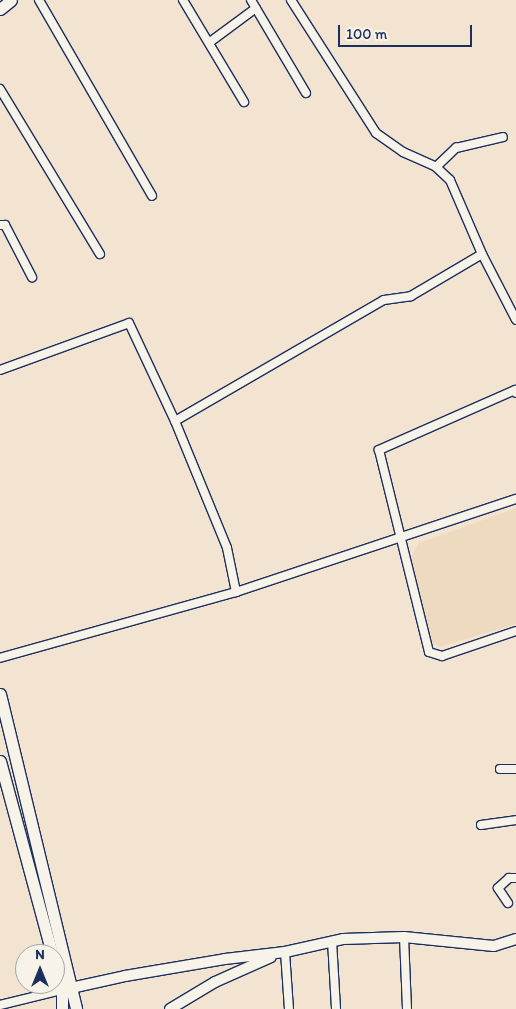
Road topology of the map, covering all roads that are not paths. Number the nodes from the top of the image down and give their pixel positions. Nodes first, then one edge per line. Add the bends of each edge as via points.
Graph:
1 (11, 0) edge
2 (40, 0) edge
3 (183, 0) edge
4 (251, 0) edge
5 (291, 0) edge
6 (256, 8) junction
7 (0, 9) edge
8 (210, 42) junction
9 (0, 89) edge
10 (306, 93) dead end
11 (244, 102) dead end
12 (503, 137) dead end
13 (436, 166) junction
14 (152, 196) dead end
15 (0, 215) edge
16 (2, 225) edge
17 (100, 254) dead end
18 (482, 254) junction
19 (32, 277) dead end
20 (516, 320) edge
21 (0, 370) edge
22 (516, 393) edge
23 (175, 421) junction
24 (516, 499) edge
25 (402, 537) junction
26 (236, 592) junction
27 (516, 631) edge
28 (0, 658) edge
29 (0, 694) edge
30 (0, 761) edge
31 (500, 769) dead end
32 (516, 769) edge
33 (516, 820) edge
34 (481, 825) dead end
35 (516, 878) edge
36 (508, 903) dead end
37 (404, 937) junction
38 (516, 939) edge
39 (332, 941) junction
40 (49, 944) edge
41 (285, 952) junction
42 (66, 989) junction
43 (0, 1005) edge
44 (62, 1009) edge
45 (76, 1009) edge
46 (170, 1009) edge
47 (290, 1009) edge
48 (336, 1009) edge
49 (407, 1009) edge

1 - 7 main road
2 - 14 street
3 - 8 street
4 - 6 street
5 - 13 street via 376,134 403,152
6 - 8 street
6 - 10 street
8 - 11 street
9 - 17 street
12 - 13 street via 456,148
13 - 18 street via 450,180
15 - 16 street
16 - 19 street
18 - 20 street
18 - 23 street via 411,296 384,300
21 - 23 street via 128,323
22 - 25 street via 515,390 379,450
23 - 26 street via 227,548
24 - 25 street
25 - 26 street
25 - 27 street via 429,652 442,656
26 - 28 street
29 - 42 main road
30 - 40 main road
31 - 32 street
33 - 34 street
35 - 36 street via 509,878 498,888
37 - 38 street via 494,946
37 - 39 street
37 - 49 street
39 - 41 street
39 - 48 street
41 - 42 street via 124,976
41 - 46 street via 215,982
41 - 47 street
42 - 43 street
42 - 44 main road
42 - 45 main road

